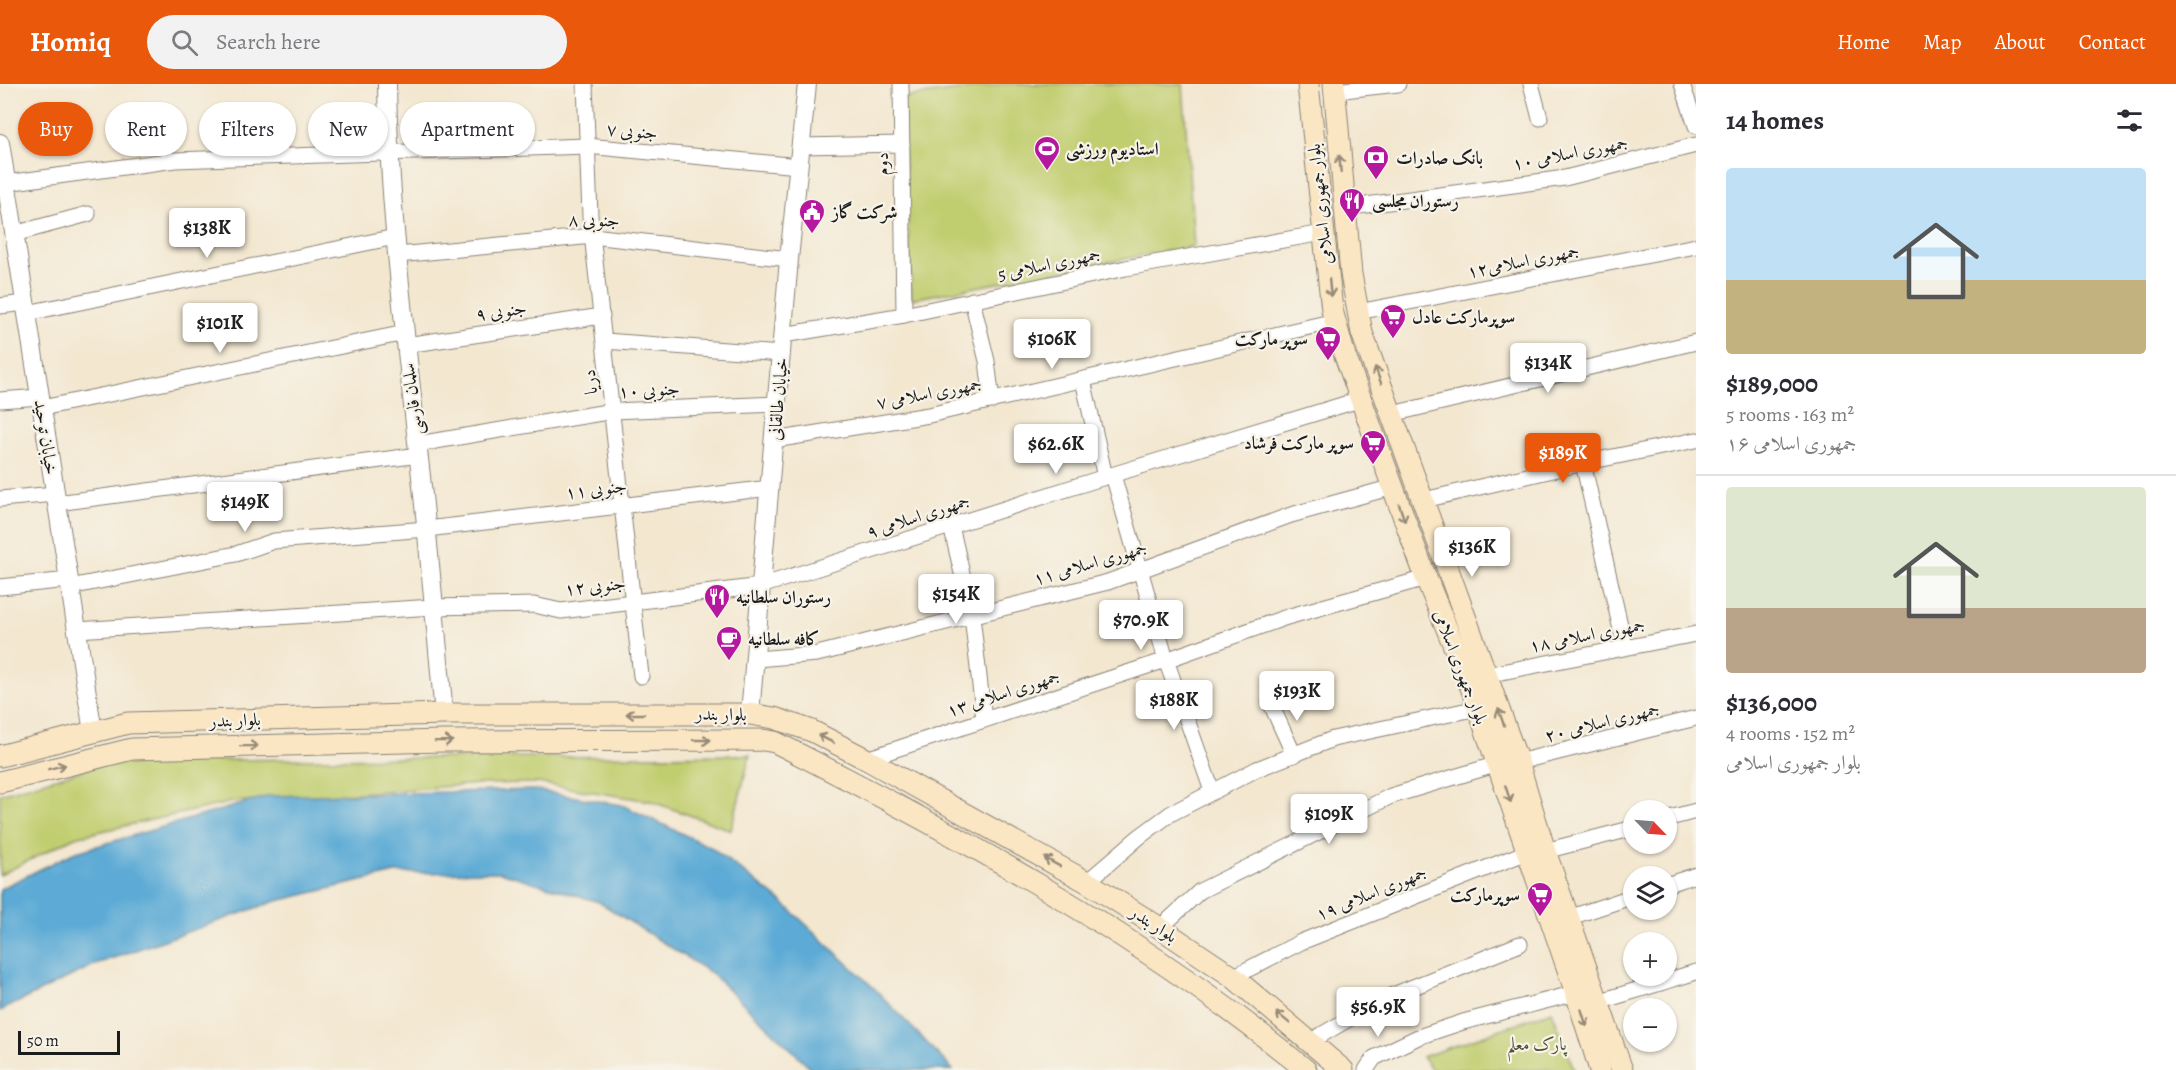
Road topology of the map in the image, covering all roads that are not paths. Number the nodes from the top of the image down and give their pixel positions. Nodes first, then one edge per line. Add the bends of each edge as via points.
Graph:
1 (387, 84) edge
2 (585, 84) edge
3 (807, 84) edge
4 (901, 84) edge
5 (1308, 84) edge
6 (1398, 84) edge
7 (1531, 84) edge
8 (1682, 84) edge
9 (1334, 88) edge
10 (387, 102) edge
11 (1540, 118) dead end
12 (1696, 126) edge
13 (0, 143) edge
14 (902, 144) junction
15 (587, 146) junction
16 (801, 146) junction
17 (1696, 146) edge
18 (0, 147) edge
19 (388, 151) joint
20 (308, 154) edge
21 (799, 166) junction
22 (6, 183) junction
23 (1344, 208) junction
24 (88, 214) dead end
25 (9, 223) edge
26 (1323, 233) junction
27 (593, 236) junction
28 (395, 237) junction
29 (1696, 246) edge
30 (398, 255) junction
31 (789, 259) junction
32 (972, 300) junction
33 (0, 306) edge
34 (26, 308) junction
35 (1358, 312) junction
36 (904, 315) junction
37 (602, 316) junction
38 (1335, 321) junction
39 (783, 335) junction
40 (405, 339) junction
41 (605, 341) junction
42 (1696, 342) edge
43 (781, 354) junction
44 (1083, 380) junction
45 (1362, 399) junction
46 (0, 400) edge
47 (993, 401) junction
48 (41, 403) junction
49 (777, 404) junction
50 (613, 411) junction
51 (1392, 414) junction
52 (774, 440) junction
53 (1696, 440) edge
54 (418, 449) junction
55 (1583, 463) junction
56 (1109, 476) junction
57 (1393, 486) junction
58 (770, 488) junction
59 (56, 498) junction
60 (0, 499) edge
61 (1424, 500) junction
62 (623, 506) junction
63 (951, 526) junction
64 (427, 530) junction
65 (1140, 570) junction
66 (1426, 578) junction
67 (69, 584) junction
68 (761, 586) junction
69 (0, 587) edge
70 (632, 602) junction
71 (433, 607) junction
72 (972, 616) junction
73 (77, 630) junction
74 (1696, 634) edge
75 (1625, 647) junction
76 (756, 659) junction
77 (1166, 660) junction
78 (1486, 675) junction
79 (641, 676) dead end
80 (1270, 702) dead end
81 (1478, 708) junction
82 (444, 714) junction
83 (750, 714) junction
84 (338, 717) junction
85 (1696, 718) edge
86 (984, 720) junction
87 (93, 732) junction
88 (339, 744) junction
89 (1294, 755) junction
90 (0, 756) edge
91 (866, 759) junction
92 (1508, 763) junction
93 (0, 782) edge
94 (1212, 791) junction
95 (1696, 811) edge
96 (1677, 816) edge
97 (1623, 831) edge
98 (1536, 852) junction
99 (1696, 875) edge
100 (1677, 881) edge
101 (1087, 882) junction
102 (1623, 900) edge
103 (1569, 918) junction
104 (1160, 928) junction
105 (1520, 944) dead end
106 (1696, 972) edge
107 (1233, 978) junction
108 (1576, 993) junction
109 (1598, 1002) junction
110 (1311, 1041) junction
111 (1306, 1070) edge
112 (1344, 1070) edge
113 (1366, 1070) edge
114 (1600, 1070) edge
115 (1622, 1070) edge

1 - 10 street, سلمان فارسی
2 - 15 street, دریا
3 - 16 street, خیابان طالقانی
4 - 14 street, دوم
5 - 26 main road, بلوار جمهوری اسلامی
6 - 9 street
7 - 11 street
8 - 12 street
23 -> 9 main road, بلوار جمهوری اسلامی
13 - 18 street, خیابان توحید
14 - 16 street
14 - 36 street, دوم
15 - 19 street, ۷ جنوبی
15 - 21 street, ۷ جنوبی
15 - 27 street, دریا
16 - 21 street, خیابان طالقانی
17 - 23 street, جمهوری اسلامی ۱۰ via 1565,178
18 - 22 street, خیابان توحید
19 - 28 street, سلمان فارسی
20 - 22 street, ۷ جنوبی via 176,160
21 - 31 street, خیابان طالقانی
22 - 25 street, خیابان توحید
23 - 35 main road, بلوار جمهوری اسلامی
24 - 25 street
25 - 34 street, خیابان توحید
26 - 32 street, جمهوری اسلامی 5
26 -> 38 main road, بلوار جمهوری اسلامی
27 - 30 street, ۸ جنوبی
27 - 31 street, ۸ جنوبی
27 - 37 street, دریا
28 - 30 street, سلمان فارسی
28 - 34 street
29 - 35 street, جمهوری اسلامی۱۲
30 - 40 street, سلمان فارسی
31 - 39 street, خیابان طالقانی
32 - 36 street, جمهوری اسلامی 5
32 - 47 street
33 - 34 street
34 - 48 street, خیابان توحید
51 -> 35 main road, بلوار جمهوری اسلامی
36 - 39 street, جمهوری اسلامی 5
37 - 40 street, ۹ جنوبی
37 - 41 street, دریا
38 - 44 street, جمهوری اسلامی ۷
38 - 45 main road, بلوار جمهوری اسلامی
39 - 43 street, خیابان طالقانی
40 - 48 street, ۹ جنوبی
40 - 54 street, سلمان فارسی
41 - 43 street
41 - 50 street, دریا
42 - 51 street
43 - 49 street, خیابان طالقانی
44 - 47 street, جمهوری اسلامی ۷
44 - 56 street
45 - 56 street, جمهوری اسلامی ۹
45 - 57 main road, بلوار جمهوری اسلامی
46 - 48 street, ۹ جنوبی
47 - 52 street, جمهوری اسلامی ۷
48 - 59 street, خیابان توحید
49 - 50 street, ۱۰ جنوبی
49 - 52 street, خیابان طالقانی
50 - 54 street, ۱۰ جنوبی
50 - 62 street, دریا
51 - 61 main road, بلوار جمهوری اسلامی
52 - 58 street, خیابان طالقانی
53 - 55 street
54 - 59 street, ۱۰ جنوبی
54 - 64 street, سلمان فارسی
55 - 61 street
55 - 75 street
56 - 63 street, جمهوری اسلامی ۹
56 - 65 street
57 - 65 street, جمهوری اسلامی ۱۱ via 1291,515
57 -> 66 main road, بلوار جمهوری اسلامی
58 - 62 street, ۱۱ جنوبی
58 - 68 street, خیابان طالقانی
59 - 60 street, ۱۰ جنوبی
59 - 67 street, خیابان توحید
61 - 78 main road, بلوار جمهوری اسلامی
62 - 64 street, ۱۱ جنوبی
62 - 70 street, دریا
63 - 68 street, جمهوری اسلامی ۹
63 - 72 street
64 - 67 street, ۱۱ جنوبی via 273,541 236,554
64 - 71 street, سلمان فارسی
65 - 72 street, جمهوری اسلامی ۱۱ via 1108,582
65 - 77 street
66 - 77 street, جمهوری اسلامی ۱۳ via 1287,617
66 - 81 main road, بلوار جمهوری اسلامی
67 - 69 street, ۱۱ جنوبی
67 - 73 street, خیابان توحید
68 - 70 street, ۱۲ جنوبی
68 - 76 street, خیابان طالقانی
70 - 71 street, ۱۲ جنوبی via 561,611 534,605
70 - 79 street, دریا
71 - 73 street, ۱۲ جنوبی
71 - 82 street, سلمان فارسی
72 - 76 street, جمهوری اسلامی ۱۱ via 817,654
72 - 86 street
73 - 87 street, خیابان توحید
74 - 75 street, جمهوری اسلامی ۱۸
75 - 78 street, جمهوری اسلامی ۱۸
76 - 83 street, خیابان طالقانی
77 - 86 street, جمهوری اسلامی ۱۳
77 - 94 street
92 -> 78 main road, بلوار جمهوری اسلامی
80 - 89 street
81 - 89 street via 1333,739
81 - 92 main road, بلوار جمهوری اسلامی
83 -> 82 main road, بلوار بندر
82 - 84 main road, بلوار بندر
91 -> 83 main road, بلوار بندر via 812,731
84 - 87 main road, بلوار بندر via 128,723
84 - 88 main road
85 - 92 street, جمهوری اسلامی ۲۰
86 - 91 street, جمهوری اسلامی ۱۳
87 - 90 main road, بلوار بندر
93 -> 88 main road, بلوار بندر via 132,748
88 -> 111 main road, بلوار بندر via 775,742 1070,902 1210,995
89 - 94 street
101 -> 91 main road, بلوار بندر
92 - 98 main road, بلوار جمهوری اسلامی
92 - 104 street, جمهوری اسلامی ۲۰ via 1391,796 1200,891
94 - 101 street via 1170,813
95 - 96 street
97 - 98 street, جمهوری اسلامی ۱۹
98 - 103 main road, بلوار جمهوری اسلامی
98 - 107 street, جمهوری اسلامی ۱۹ via 1301,942
98 - 108 main road, بلوار جمهوری اسلامی
99 - 100 street
101 - 104 main road, بلوار بندر
102 - 103 street
103 - 109 main road, بلوار جمهوری اسلامی
104 - 107 main road, بلوار بندر
105 - 110 street via 1381,1000
106 - 109 street
110 -> 107 main road, بلوار بندر
108 - 113 street via 1418,1037 1374,1058
108 -> 114 main road, بلوار جمهوری اسلامی
109 - 115 main road, بلوار جمهوری اسلامی
110 - 112 main road, بلوار بندر

